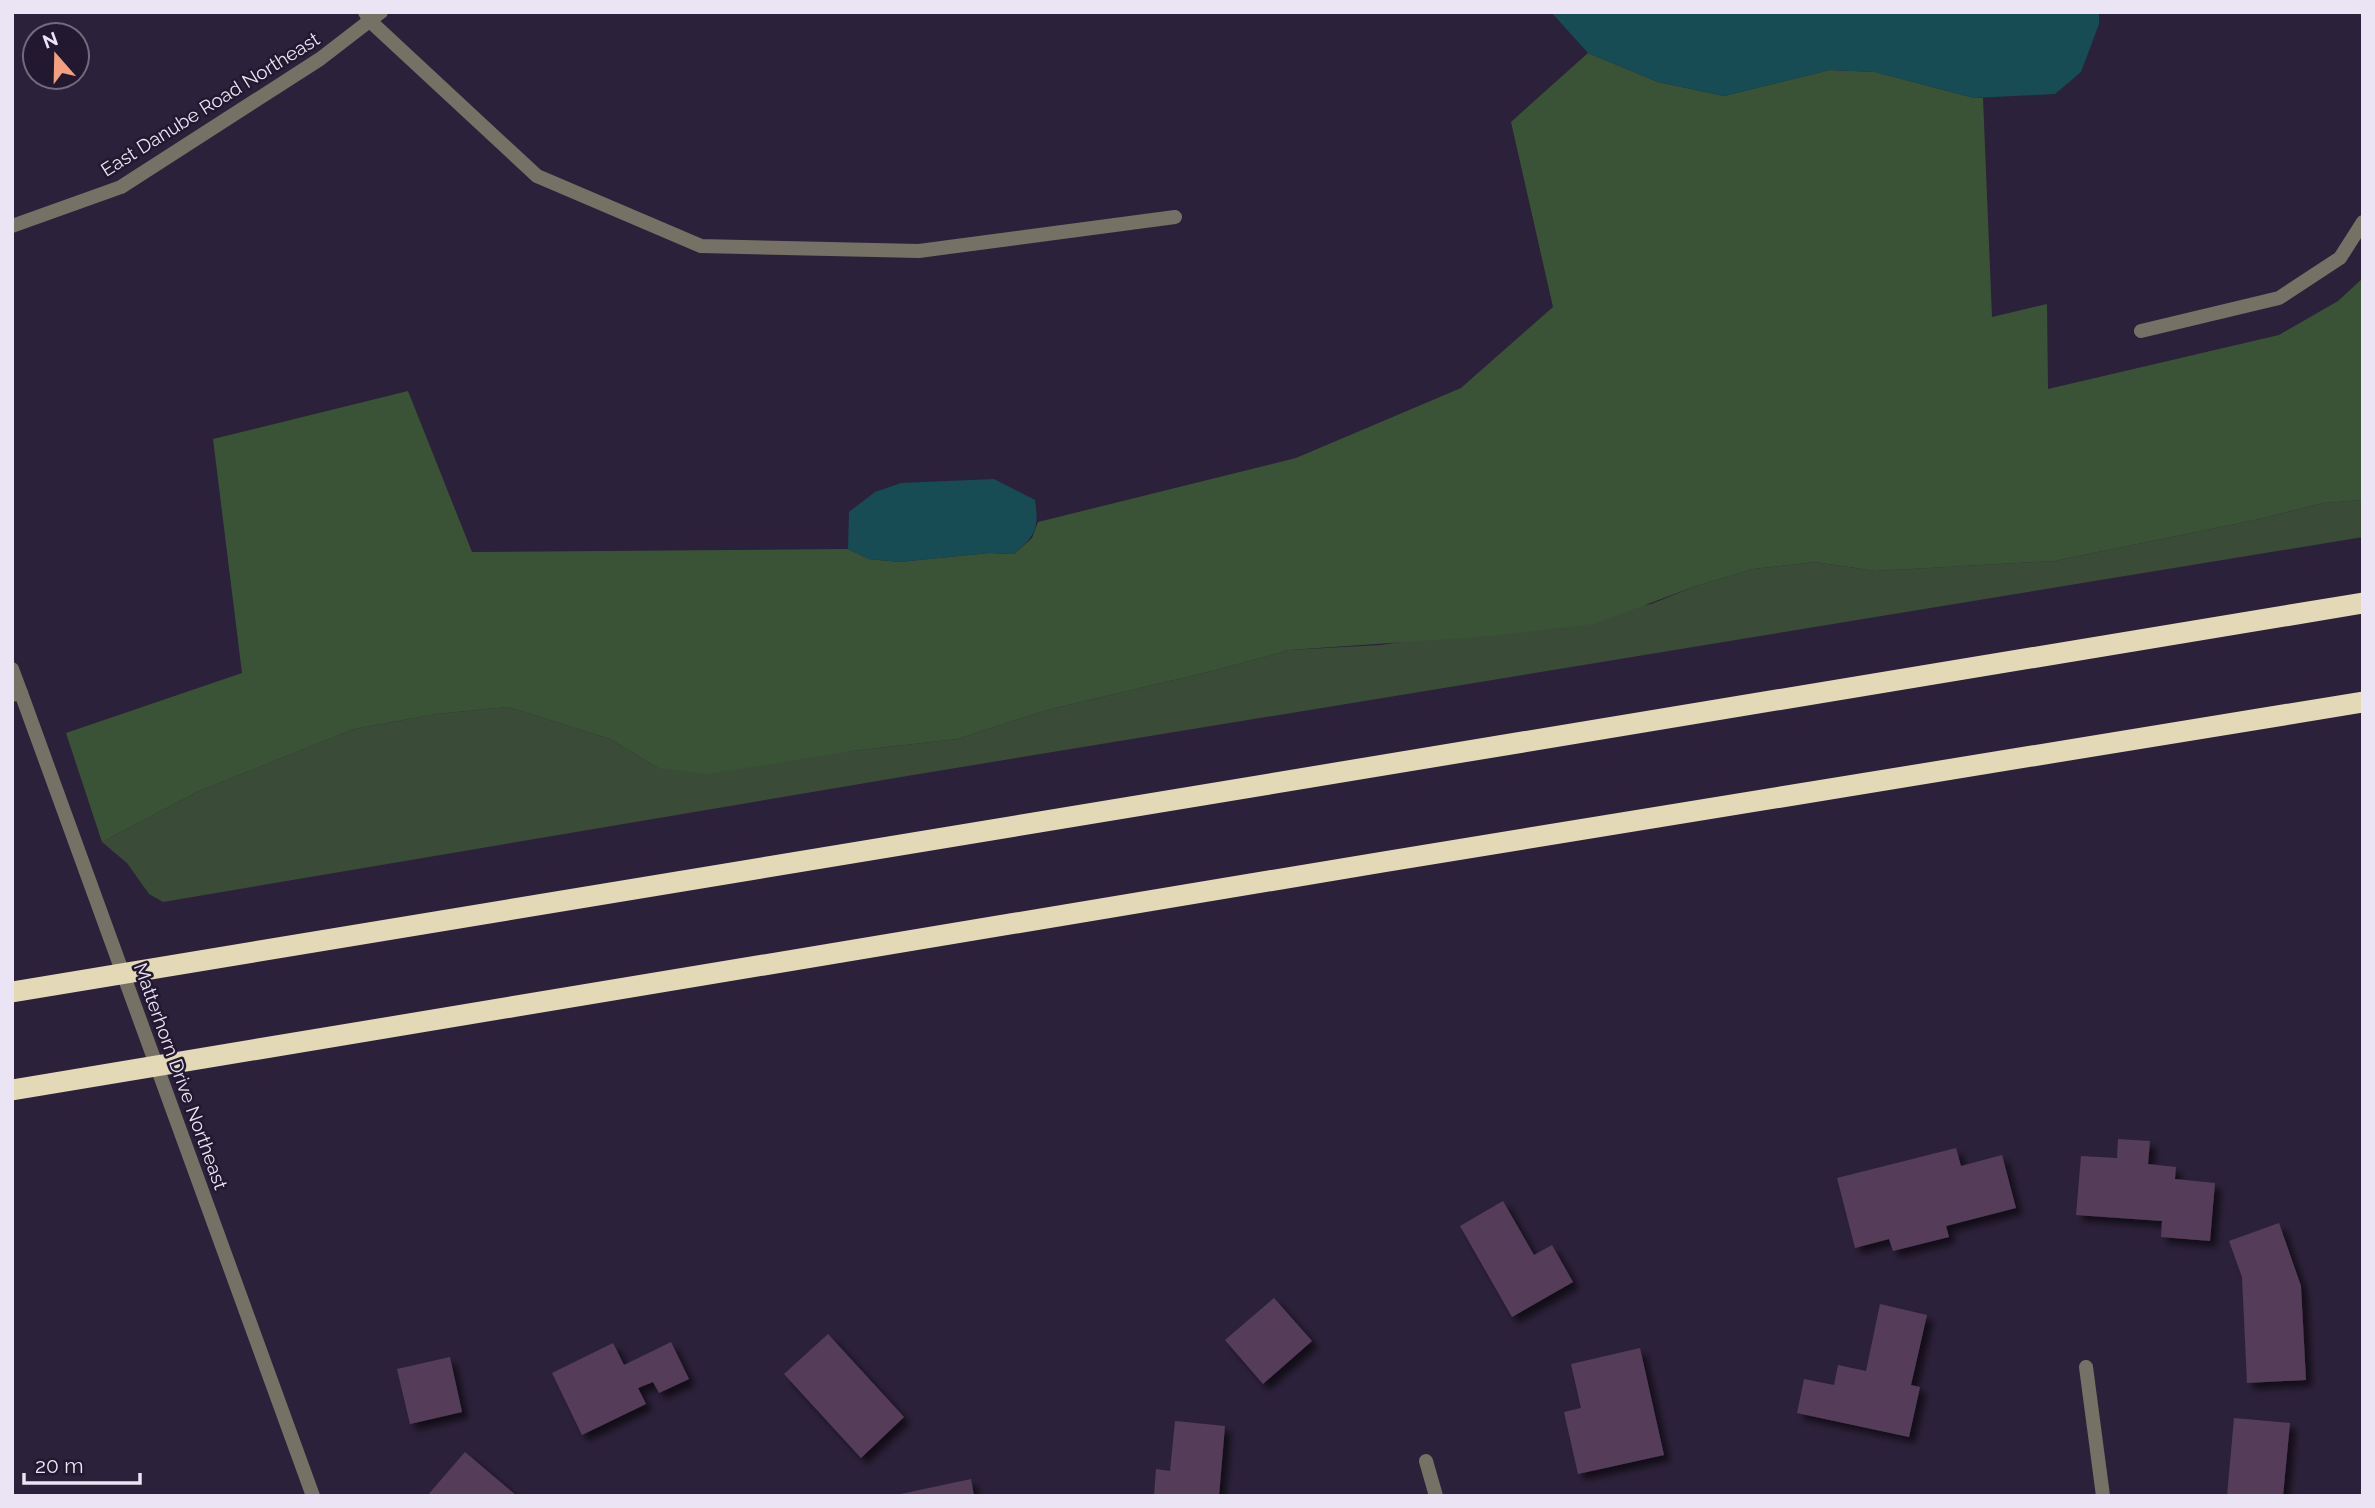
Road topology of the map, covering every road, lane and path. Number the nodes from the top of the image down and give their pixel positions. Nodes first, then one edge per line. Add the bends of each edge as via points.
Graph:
1 (372, 15) edge
2 (1175, 217) dead end
3 (2363, 222) edge
4 (12, 226) edge
5 (2141, 331) dead end
6 (2363, 603) edge
7 (12, 669) edge
8 (17, 694) edge
9 (2363, 702) edge
10 (12, 992) edge
11 (12, 1090) edge
12 (2086, 1367) dead end
13 (1426, 1461) dead end
14 (313, 1496) edge
15 (1436, 1496) edge
16 (2102, 1496) edge

1 - 2 street via 537,176 701,246 919,251
1 - 4 street, East Danube Road Northeast via 320,60 121,187
3 - 5 street via 2340,258 2279,298
6 - 10 highway
7 - 8 street, Matterhorn Drive Northeast
8 - 14 street, Matterhorn Drive Northeast via 72,832
9 - 11 highway
12 - 16 street
13 - 15 street

